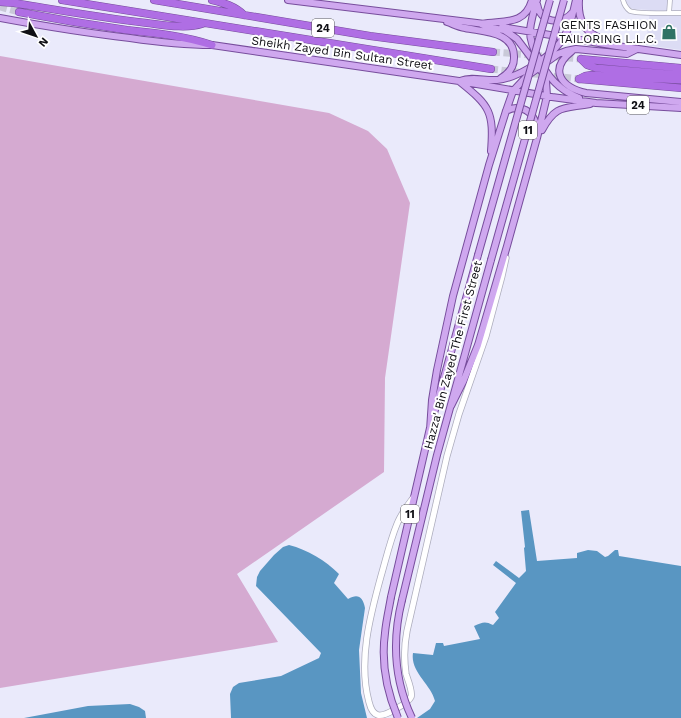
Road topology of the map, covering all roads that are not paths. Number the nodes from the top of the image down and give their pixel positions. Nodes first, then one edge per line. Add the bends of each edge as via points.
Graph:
1 (62, 0) edge
2 (154, 0) edge
3 (212, 0) edge
4 (288, 0) edge
5 (550, 0) edge
6 (564, 0) edge
7 (578, 0) edge
8 (623, 0) edge
9 (670, 0) edge
10 (535, 1) edge
11 (0, 2) edge
12 (19, 12) tunnel mouth
13 (573, 12) junction
14 (669, 12) junction
15 (681, 13) edge
16 (244, 15) junction
17 (0, 18) edge
18 (442, 19) junction
19 (206, 23) junction
20 (481, 24) junction
21 (530, 32) junction
22 (564, 37) junction
23 (212, 45) junction
24 (617, 46) junction
25 (637, 49) junction
26 (573, 50) junction
27 (493, 52) tunnel mouth
28 (681, 55) edge
29 (539, 64) junction
30 (681, 68) edge
31 (491, 69) tunnel mouth
32 (681, 75) edge
33 (496, 80) junction
34 (681, 80) edge
35 (459, 81) junction
36 (681, 88) edge
37 (513, 91) junction
38 (547, 96) junction
39 (596, 102) junction
40 (681, 102) edge
41 (681, 108) edge
42 (506, 111) junction
43 (537, 138) junction
44 (489, 165) junction
45 (507, 246) junction
46 (451, 406) junction
47 (430, 430) junction
48 (414, 498) junction
49 (398, 718) edge
50 (412, 718) edge

1 - 19 highway, Sheikh Zayed Bin Sultan Street / 24
2 - 16 highway, Sheikh Zayed Bin Sultan Street / 24
3 - 16 highway via 230,5
4 - 18 main road, 24
5 - 47 main road, Hazza' Bin Zayed The First Street / 11, bridge
6 - 46 main road, Hazza' Bin Zayed The First Street / 11, bridge
7 - 13 main road
7 - 24 main road via 580,18 585,28 592,35
8 - 14 street via 624,5 634,12
9 - 14 street
10 - 13 main road via 540,14 551,20 563,20
10 - 20 main road via 518,19
10 - 21 main road
11 - 19 highway via 147,23 184,26
12 - 23 highway, 24 via 181,37
13 - 22 main road
14 - 15 street
16 - 27 highway, Sheikh Zayed Bin Sultan Street / 24 via 370,36
17 - 23 main road, Sheikh Zayed Bin Sultan Street via 158,42
18 - 20 main road, 24
18 - 33 main road via 459,26 499,34 508,41 514,54 513,66
19 - 31 highway, Sheikh Zayed Bin Sultan Street / 24
20 - 21 main road, 24
20 - 29 main road via 510,34
21 - 22 main road, 24
21 - 29 main road
22 - 24 main road, 24
22 - 29 main road
23 - 35 main road, Sheikh Zayed Bin Sultan Street / 24
24 - 25 main road, 24
25 - 26 main road via 628,54
25 - 28 main road, 24
26 - 29 main road via 558,54
26 - 40 main road via 558,68 561,78 579,92
29 - 33 main road via 510,77
29 - 37 main road
29 - 38 main road via 546,81
29 - 39 main road via 565,91
30 - 32 highway via 580,59 596,68
33 - 35 main road via 471,78
34 - 36 highway, 24 via 594,75 579,79
35 - 37 main road, Sheikh Zayed Bin Sultan Street / 24
35 - 44 main road via 480,98 490,116 492,130
37 - 38 main road, Sheikh Zayed Bin Sultan Street / 24
37 - 42 main road
38 - 39 main road, Sheikh Zayed Bin Sultan Street / 24
38 - 43 main road
39 - 41 main road, Sheikh Zayed Bin Sultan Street / 24
39 - 43 main road via 557,110
42 - 43 main road via 516,107 530,113 536,123
42 - 44 main road
43 - 45 main road
44 - 47 main road via 444,335 432,395
45 - 46 main road via 478,346
45 - 48 street via 486,336 447,456 407,632 405,664 411,697 386,716 380,717 374,715 371,710 366,692 366,644 378,585 395,531 402,514
46 - 50 main road, Hazza' Bin Zayed The First Street / 11, bridge via 396,630 396,660 401,691
47 - 48 main road, Hazza' Bin Zayed The First Street / 11
48 - 49 main road, Hazza' Bin Zayed The First Street / 11, bridge via 385,634 384,664 389,693

